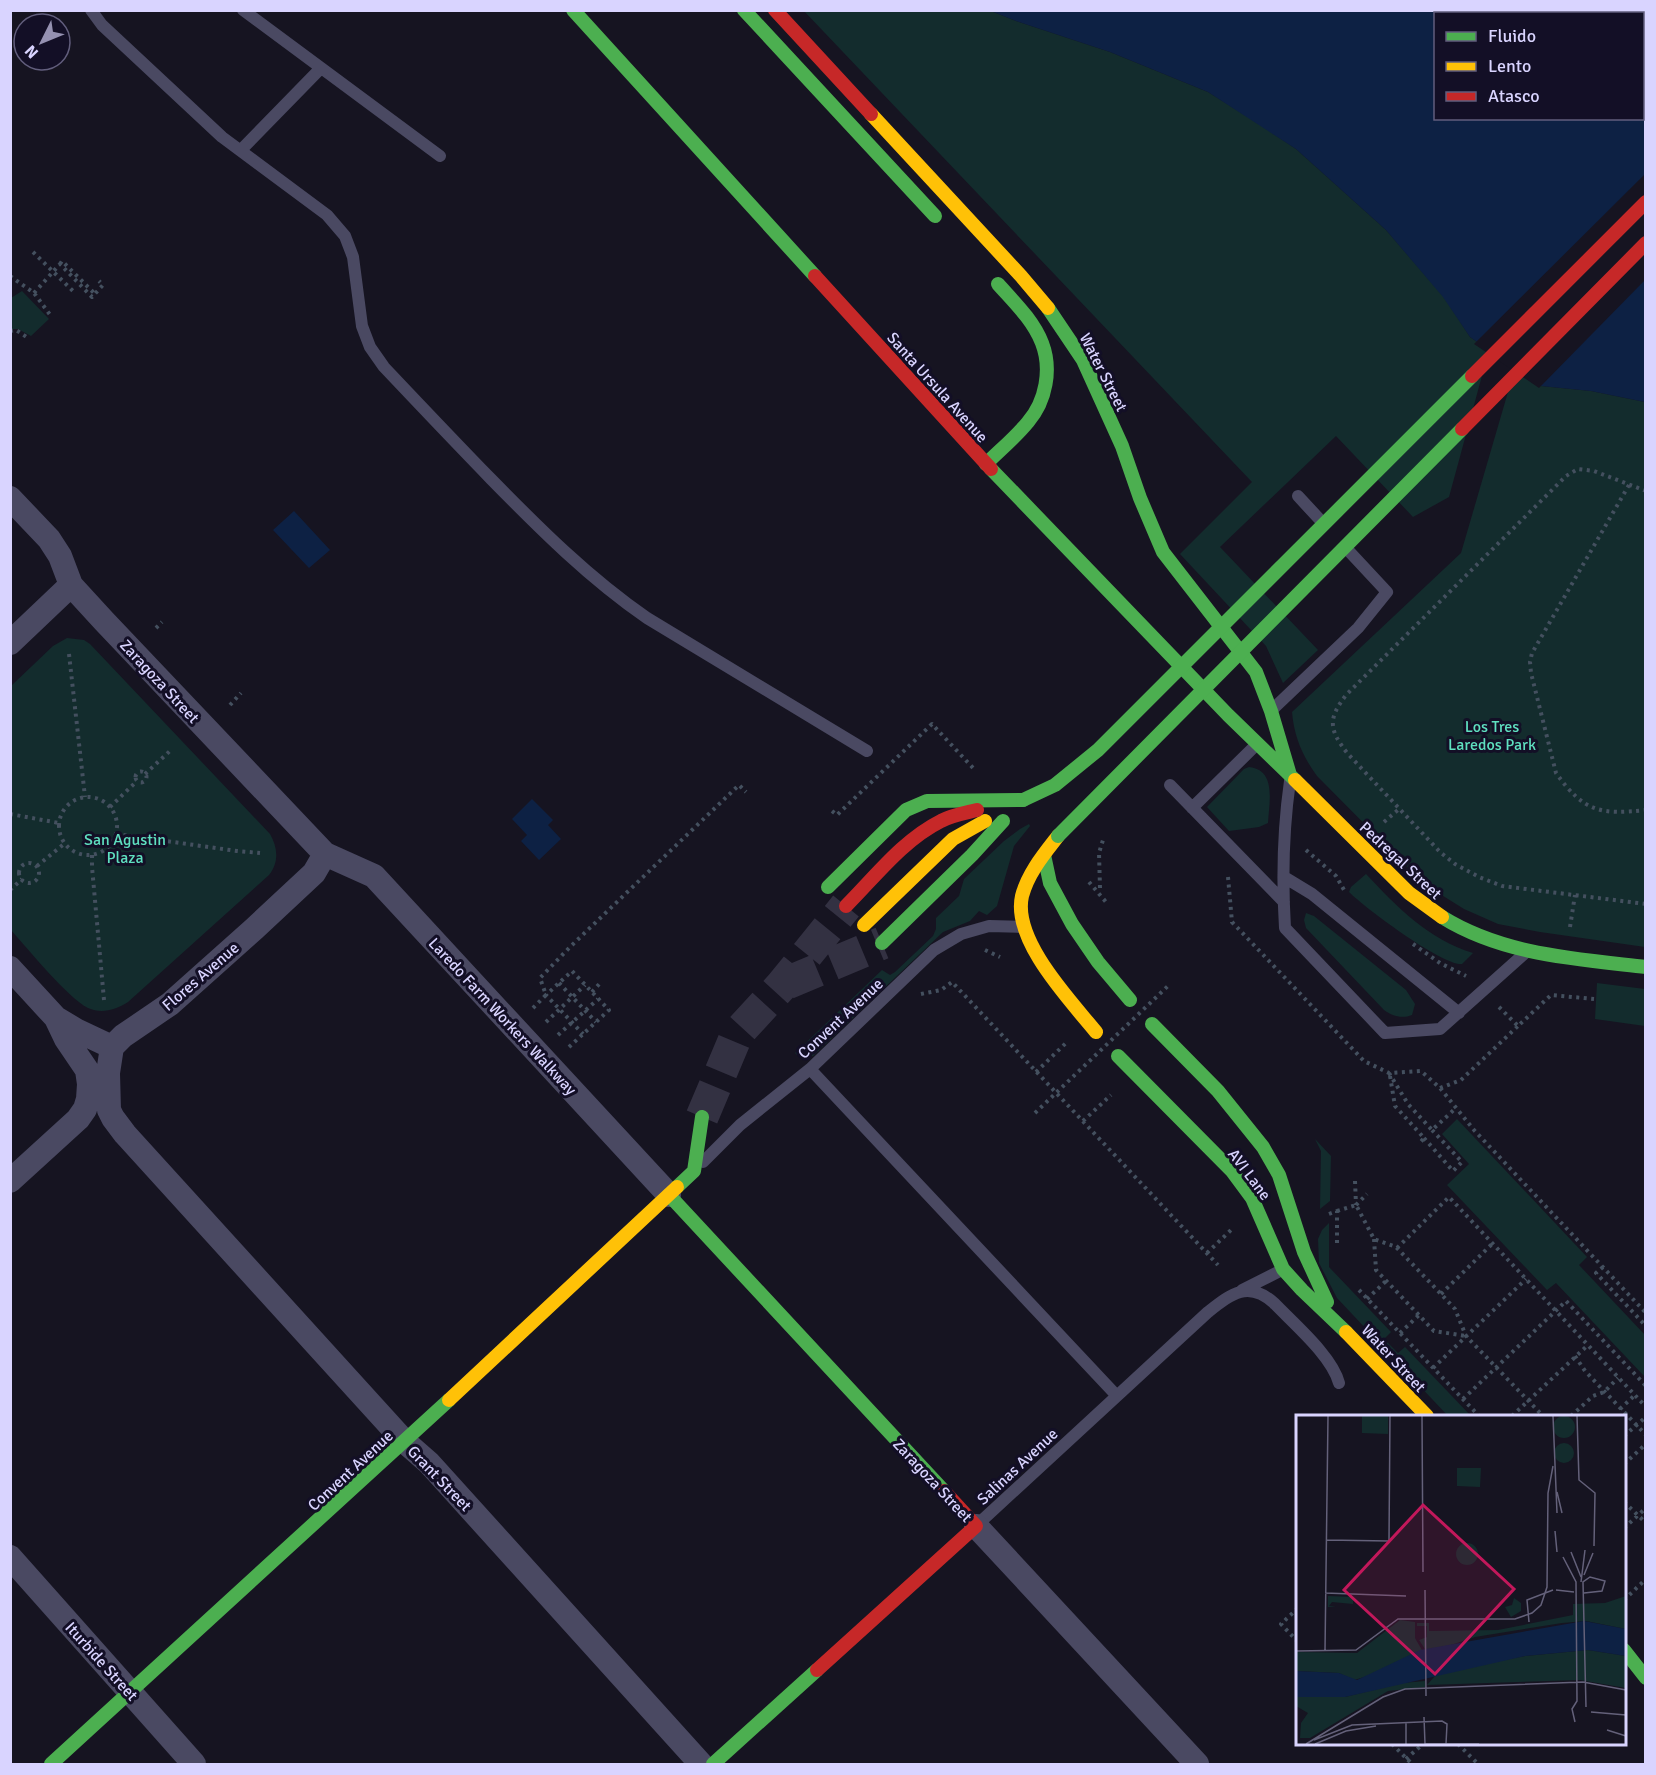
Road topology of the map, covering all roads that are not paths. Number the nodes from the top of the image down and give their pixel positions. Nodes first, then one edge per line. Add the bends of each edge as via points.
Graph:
1 (91, 10) edge
2 (243, 10) edge
3 (573, 10) edge
4 (744, 10) edge
5 (775, 10) edge
6 (321, 68) junction
7 (241, 150) junction
8 (440, 156) dead end
9 (1646, 202) edge
10 (944, 226) dead end
11 (1646, 243) edge
12 (993, 278) dead end
13 (986, 464) junction
14 (1298, 496) dead end
15 (10, 498) edge
16 (71, 585) junction
17 (10, 643) edge
18 (1271, 711) junction
19 (1228, 716) junction
20 (1256, 744) junction
21 (867, 751) dead end
22 (1290, 777) junction
23 (1170, 786) dead end
24 (1023, 800) junction
25 (1192, 808) junction
26 (325, 854) junction
27 (1044, 855) junction
28 (1284, 877) junction
29 (828, 887) dead end
30 (1284, 902) junction
31 (846, 906) tunnel mouth
32 (864, 925) dead end
33 (1024, 927) junction
34 (882, 943) tunnel mouth
35 (1528, 951) junction
36 (1646, 967) edge
37 (10, 968) edge
38 (1130, 1000) dead end
39 (1459, 1014) junction
40 (56, 1018) junction
41 (1152, 1024) dead end
42 (1096, 1032) dead end
43 (112, 1047) junction
44 (1119, 1056) dead end
45 (810, 1069) junction
46 (99, 1104) junction
47 (702, 1117) tunnel mouth
48 (694, 1171) junction
49 (10, 1181) edge
50 (669, 1195) junction
51 (1283, 1269) junction
52 (1241, 1291) junction
53 (1338, 1323) junction
54 (1339, 1383) dead end
55 (1117, 1396) junction
56 (1425, 1415) edge
57 (405, 1442) junction
58 (976, 1526) junction
59 (10, 1557) edge
60 (1626, 1653) edge
61 (1646, 1678) edge
62 (131, 1692) junction
63 (51, 1764) edge
64 (194, 1764) edge
65 (701, 1764) edge
66 (712, 1764) edge
67 (1197, 1764) edge

1 - 7 lane via 188,107
2 - 6 lane
3 - 13 main road, Santa Ursula Avenue
4 - 10 main road
5 - 18 main road, Water Street via 1053,314 1083,360 1163,552 1256,672
6 - 7 lane
6 - 8 lane
7 - 21 lane via 327,215 345,236 353,257 362,326 370,347 384,367 536,525 617,598
9 - 24 main road, bridge via 1098,750 1055,785
11 - 27 main road, bridge via 1058,836
12 - 13 main road via 1024,313 1042,344 1046,393 1030,420
13 - 19 main road, Santa Ursula Avenue
14 - 18 lane via 1387,592 1358,628
15 - 16 street, Zaragoza Street via 49,538
16 - 17 street
16 - 26 street, Zaragoza Street
18 - 19 main road via 1245,721
18 - 22 main road, Water Street
19 - 20 main road, Santa Ursula Avenue
20 - 22 main road, Santa Ursula Avenue
20 - 25 lane
22 - 28 lane via 1284,818
22 - 35 main road, Pedregal Street via 1433,912 1473,934
23 - 25 lane
24 - 29 main road via 917,804 906,810
24 - 31 main road via 936,823 916,837
24 - 32 main road via 953,839
24 - 34 main road
25 - 30 lane
26 - 43 street, Flores Avenue via 314,873 254,929 170,1004
26 - 50 street, Laredo Farm Workers Walkway via 374,876
27 - 33 main road via 1029,878 1021,905
27 - 38 main road via 1050,883 1072,924
28 - 30 lane
28 - 39 lane via 1312,894
30 - 39 lane via 1285,928 1385,1033 1440,1029
33 - 42 main road via 1047,969
33 - 45 lane, Convent Avenue via 989,926 961,934 934,950
35 - 36 main road, Pedregal Street
35 - 39 lane
37 - 40 street
40 - 43 street
40 - 46 street via 87,1070
41 - 53 main road via 1234,1110 1274,1165 1311,1272
43 - 46 street
44 - 51 main road, AVI Lane via 1232,1171 1252,1198
45 - 48 lane, Convent Avenue via 740,1125
45 - 55 lane
46 - 49 street via 85,1109
46 - 57 street, Grant Street
47 - 48 main road
48 - 50 main road, Convent Avenue
50 - 57 main road, Convent Avenue
50 - 58 main road, Zaragoza Street
51 - 52 lane, Salinas Avenue
51 - 53 main road, AVI Lane
52 - 54 lane via 1252,1290 1274,1303 1329,1362
52 - 55 lane, Salinas Avenue via 1209,1312
53 - 56 main road, Water Street
55 - 58 lane, Salinas Avenue
57 - 62 main road, Convent Avenue
57 - 65 street, Grant Street via 429,1463
58 - 66 main road, Salinas Avenue
58 - 67 street, Zaragoza Street
59 - 62 street, Iturbide Street
60 - 61 main road
62 - 63 main road, Convent Avenue
62 - 64 street, Iturbide Street

